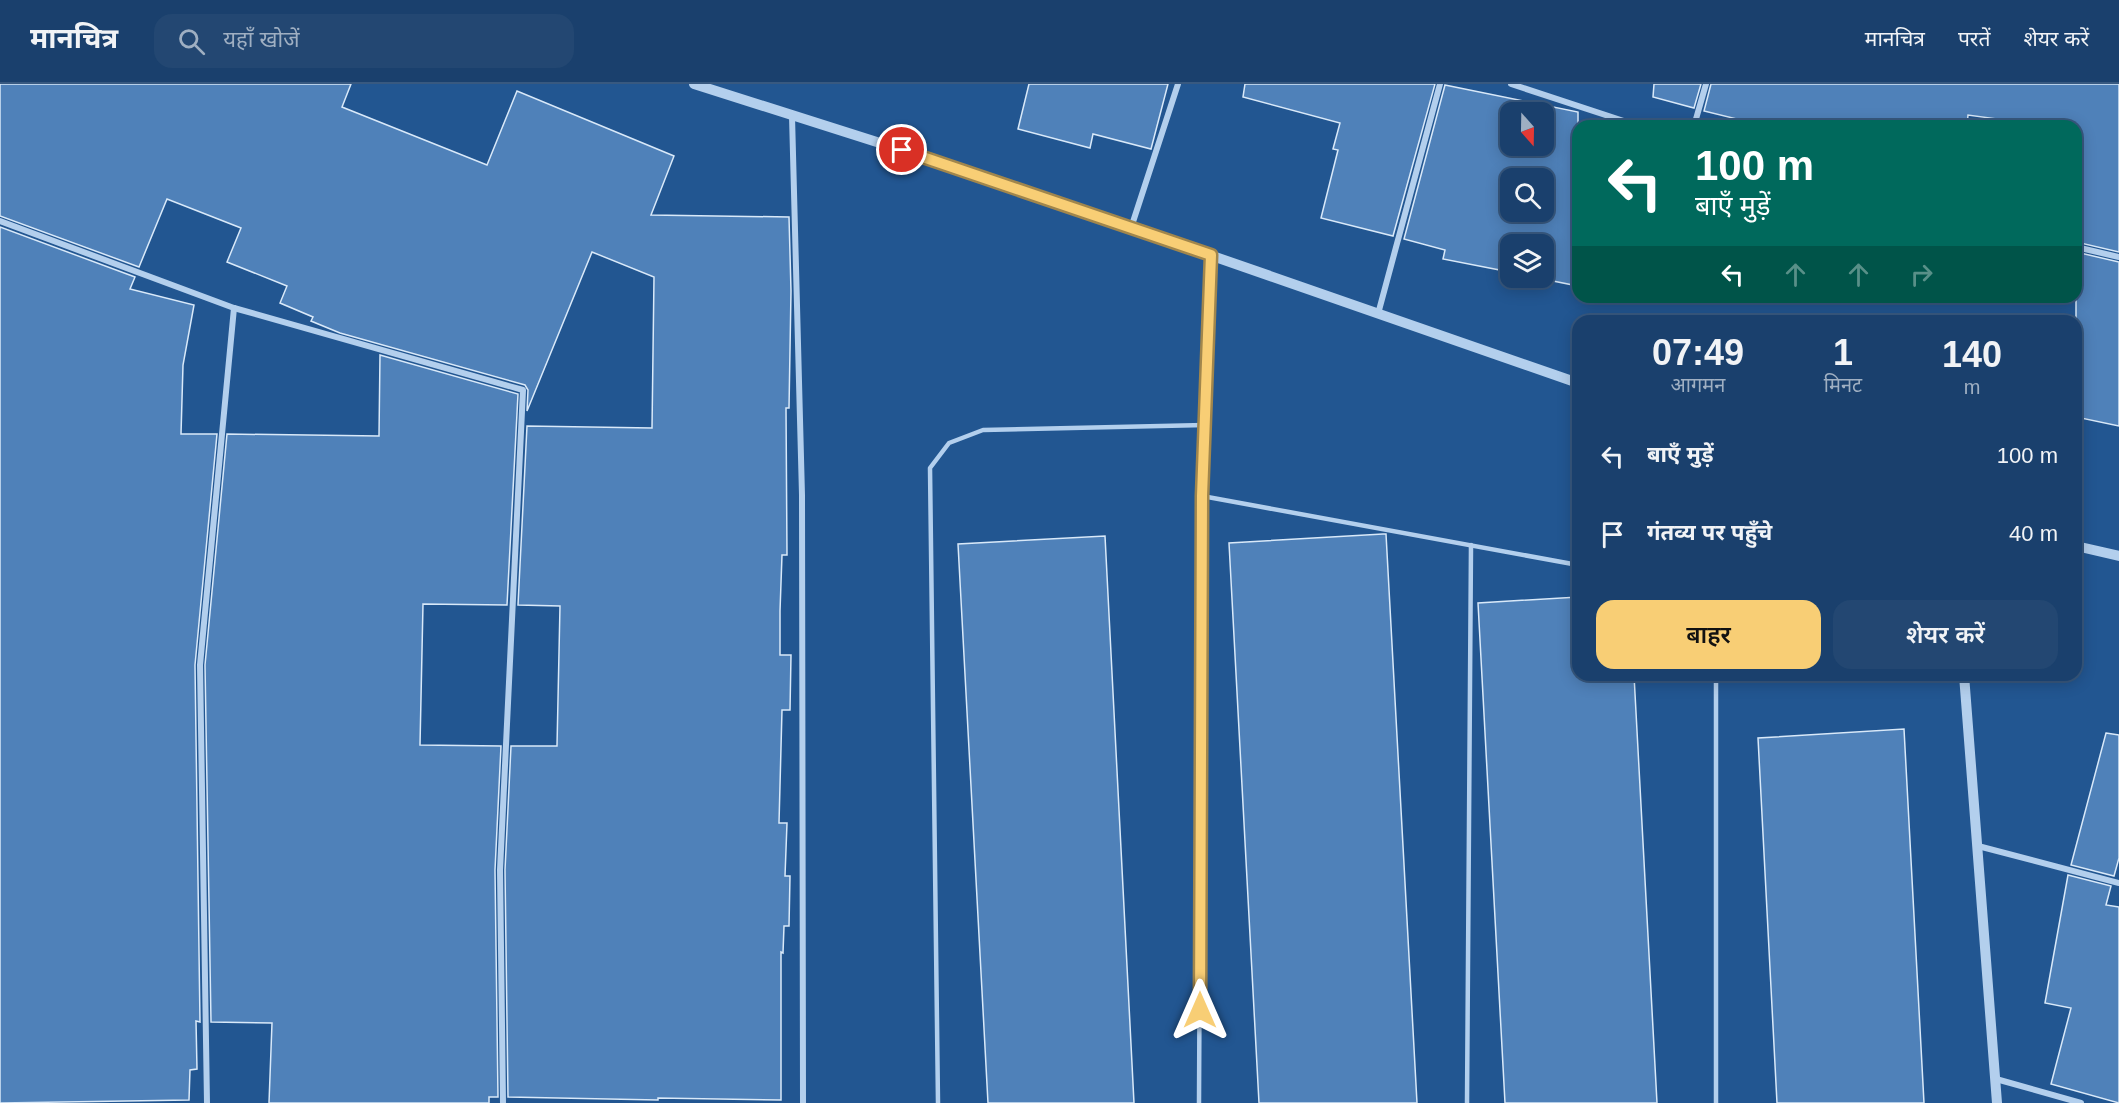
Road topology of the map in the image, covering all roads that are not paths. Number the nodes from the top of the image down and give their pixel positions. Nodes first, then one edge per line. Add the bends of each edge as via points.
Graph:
1 (694, 84) edge
2 (1178, 84) edge
3 (1440, 84) edge
4 (1510, 84) edge
5 (1706, 84) edge
6 (792, 116) junction
7 (1621, 120) edge
8 (1696, 120) edge
9 (0, 221) edge
10 (1131, 228) junction
11 (2082, 248) edge
12 (1211, 255) junction
13 (2119, 257) edge
14 (234, 308) junction
15 (1378, 314) junction
16 (1572, 380) edge
17 (1205, 425) junction
18 (1202, 496) junction
19 (1470, 545) junction
20 (2082, 547) edge
21 (2119, 556) edge
22 (1572, 564) edge
23 (1716, 681) edge
24 (1964, 681) edge
25 (1978, 846) junction
26 (2119, 883) edge
27 (1995, 1079) junction
28 (207, 1103) edge
29 (503, 1103) edge
30 (803, 1103) edge
31 (938, 1103) edge
32 (1199, 1103) edge
33 (1467, 1103) edge
34 (1716, 1103) edge
35 (1997, 1103) edge
36 (2081, 1103) edge

1 - 6 street
2 - 10 street
3 - 15 street
4 - 7 street
5 - 8 street
6 - 10 street
6 - 30 street via 802,495
9 - 14 street
10 - 12 street
11 - 13 street
12 - 15 street
12 - 17 lane
14 - 28 street via 200,665
14 - 29 street via 523,390 500,870
15 - 16 street
17 - 18 lane
17 - 31 lane via 983,430 949,443 930,468
18 - 19 lane
18 - 32 lane
19 - 22 lane
19 - 33 lane
20 - 21 street
23 - 34 lane
24 - 25 street
25 - 26 street
25 - 27 street
27 - 35 street
27 - 36 street

